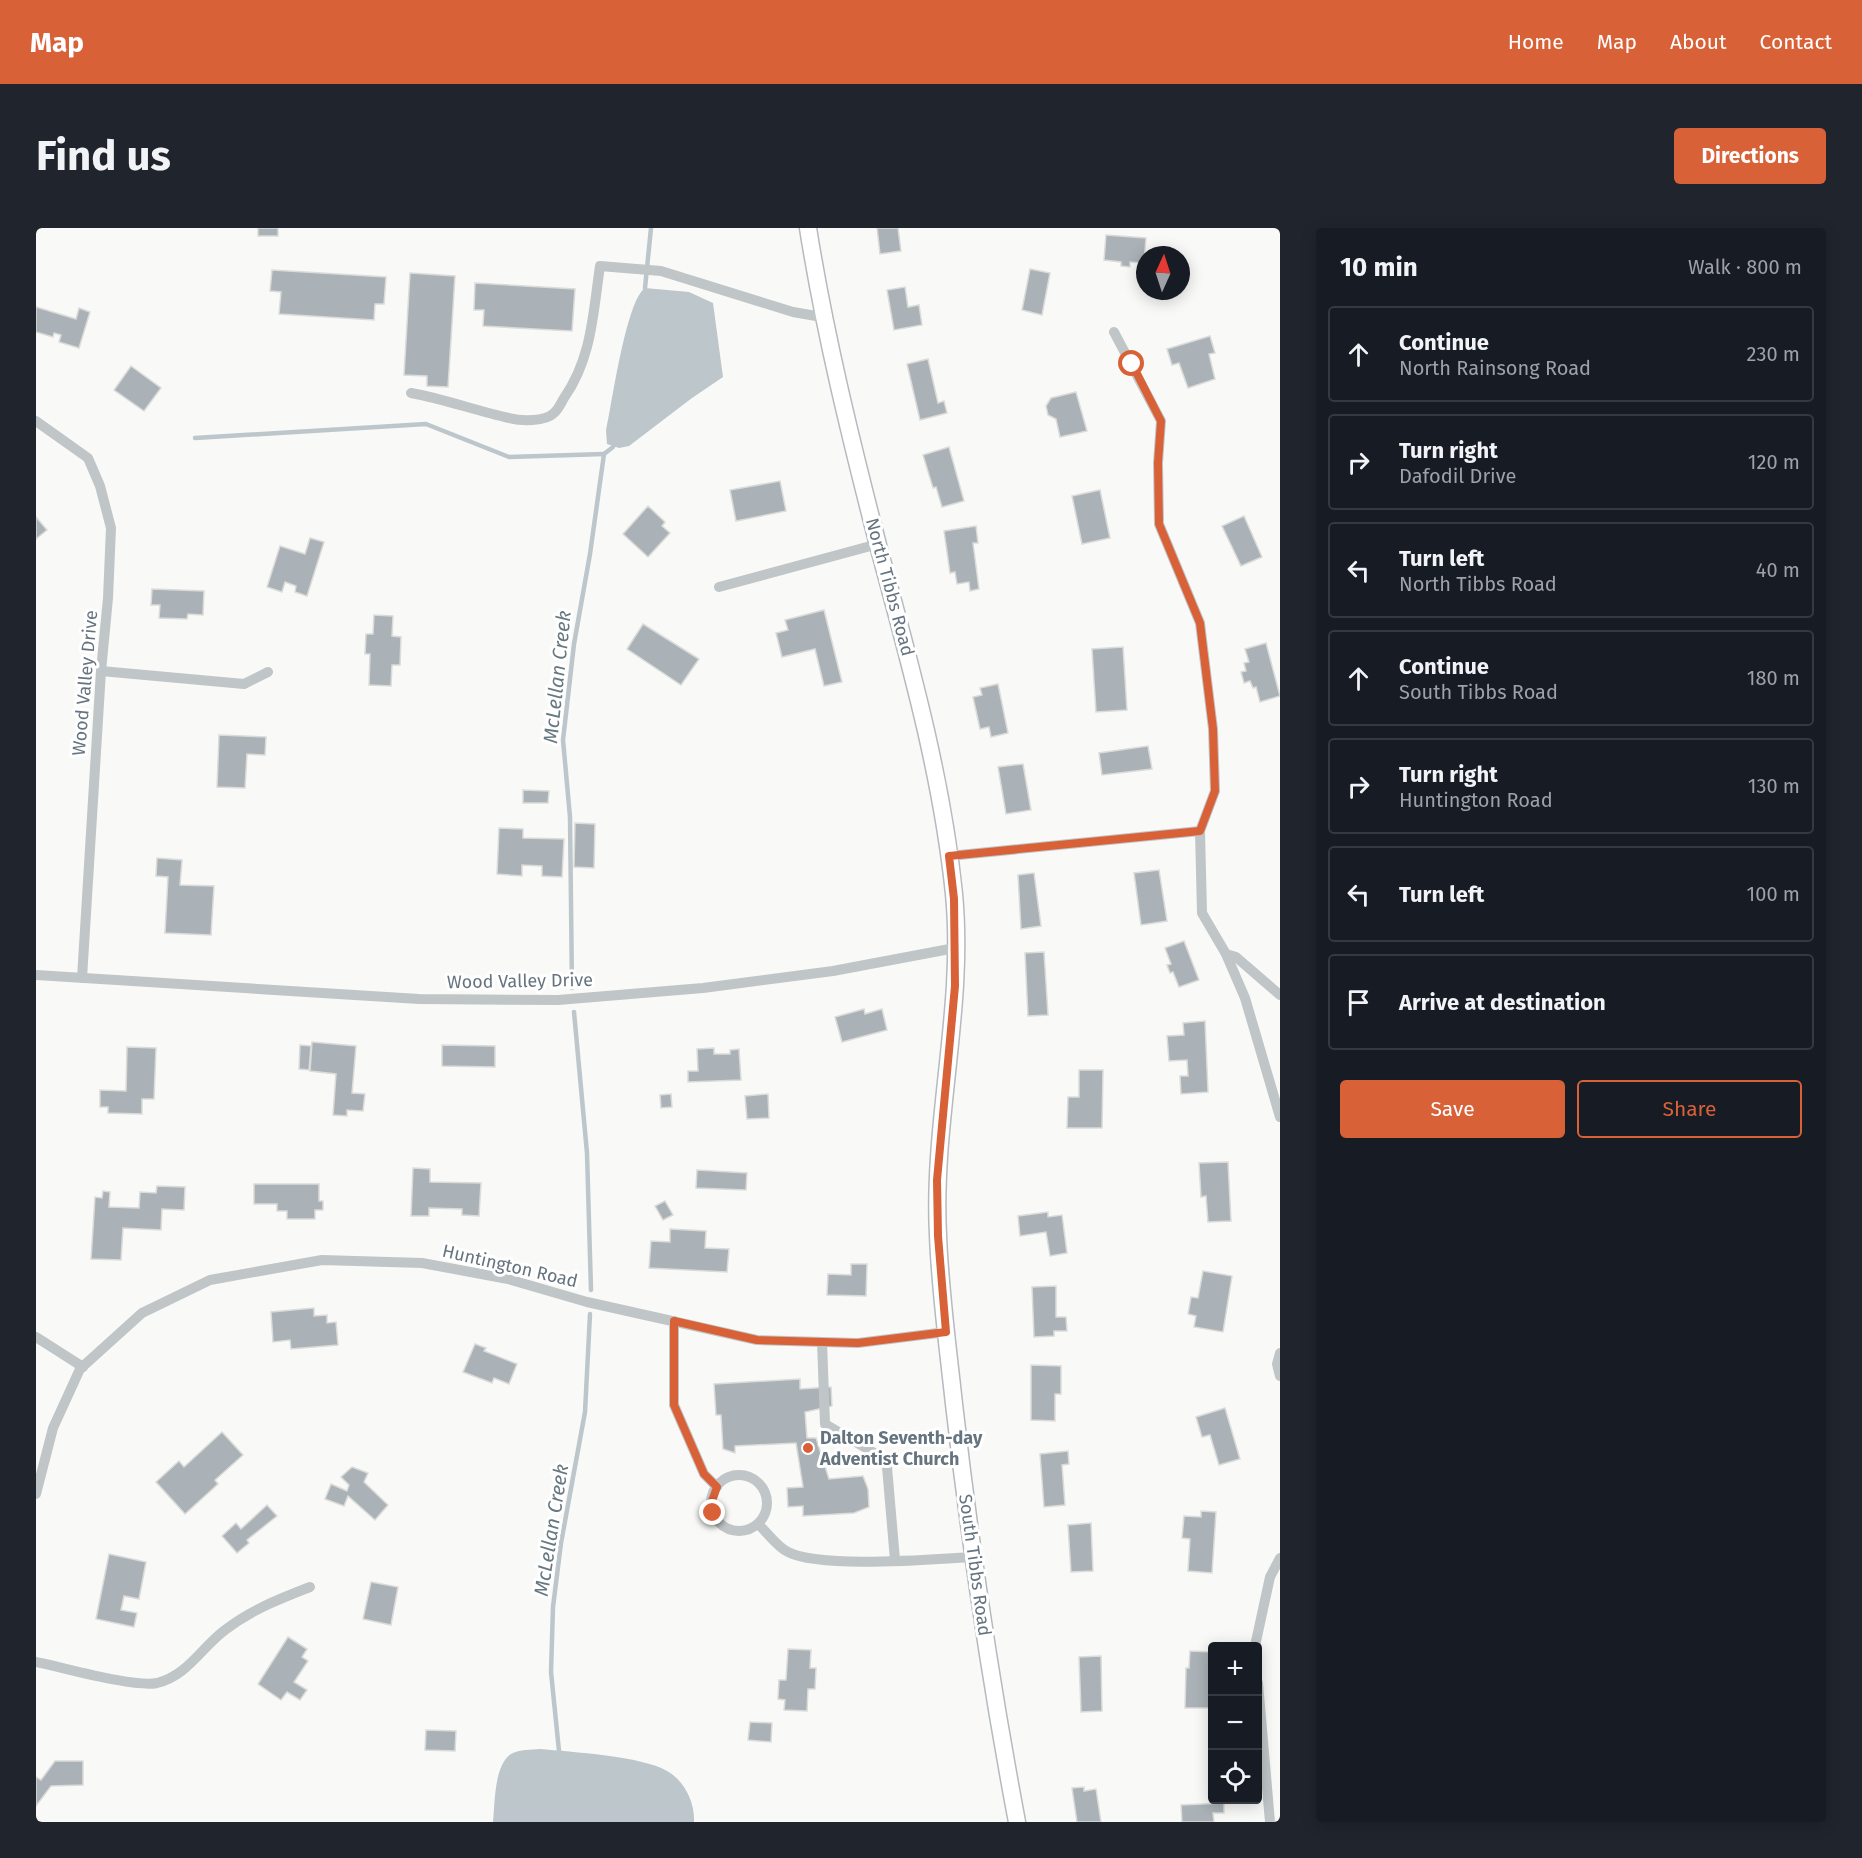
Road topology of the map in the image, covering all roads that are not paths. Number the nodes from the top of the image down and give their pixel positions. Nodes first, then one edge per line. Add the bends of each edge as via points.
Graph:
1 (808, 228) edge
2 (822, 317) junction
3 (1114, 332) dead end
4 (411, 393) dead end
5 (36, 421) edge
6 (878, 544) junction
7 (719, 587) dead end
8 (101, 671) junction
9 (268, 672) dead end
10 (1200, 831) junction
11 (949, 856) junction
12 (955, 948) junction
13 (1226, 954) junction
14 (36, 975) edge
15 (82, 978) junction
16 (1280, 995) edge
17 (1280, 1117) edge
18 (674, 1321) junction
19 (946, 1332) junction
20 (36, 1337) edge
21 (822, 1341) junction
22 (1280, 1353) edge
23 (84, 1366) junction
24 (1280, 1376) edge
25 (717, 1487) junction
26 (36, 1494) edge
27 (758, 1524) junction
28 (974, 1557) junction
29 (1280, 1558) edge
30 (895, 1560) junction
31 (310, 1587) dead end
32 (1257, 1642) edge
33 (36, 1662) edge
34 (1258, 1696) edge
35 (1017, 1822) edge
36 (1270, 1822) edge

1 - 2 street, North Tibbs Road
2 - 4 street via 793,312 661,270 600,266 593,329 584,362 554,414 540,419 511,419
2 - 6 street, North Tibbs Road
3 - 10 street via 1161,421 1159,524 1200,623 1213,729 1215,791
5 - 8 street, Wood Valley Drive via 88,458 111,528
6 - 7 street
6 - 11 street, North Tibbs Road via 906,646
8 - 9 street via 244,684
8 - 15 street, Wood Valley Drive
10 - 11 street
10 - 13 street via 1202,913
11 - 12 street, North Tibbs Road
12 - 15 street, Wood Valley Drive via 833,971 703,988 558,1000 419,999
12 - 19 street, South Tibbs Road via 950,1058 937,1180
13 - 16 street via 1236,957
13 - 17 street via 1245,998
14 - 15 street, Wood Valley Drive
18 - 21 street, Huntington Road via 757,1340
18 - 23 street, Huntington Road via 508,1279 422,1263 321,1260 210,1280 142,1313
18 - 25 street via 674,1405 704,1474
19 - 21 street, Huntington Road via 858,1343
19 - 28 street, South Tibbs Road
20 - 23 street
21 - 30 street via 825,1424 876,1454 887,1467
22 - 24 street
23 - 26 street, Huntington Road via 53,1428
25 - 27 street via 711,1504 717,1521 741,1531
25 - 27 street via 741,1476 758,1483 766,1499 764,1516
27 - 30 street via 788,1552 817,1559
28 - 30 street
28 - 35 street, South Tibbs Road via 994,1702
29 - 32 street via 1270,1577
31 - 33 street via 252,1611 222,1632 192,1665 156,1683 115,1680
34 - 36 street

